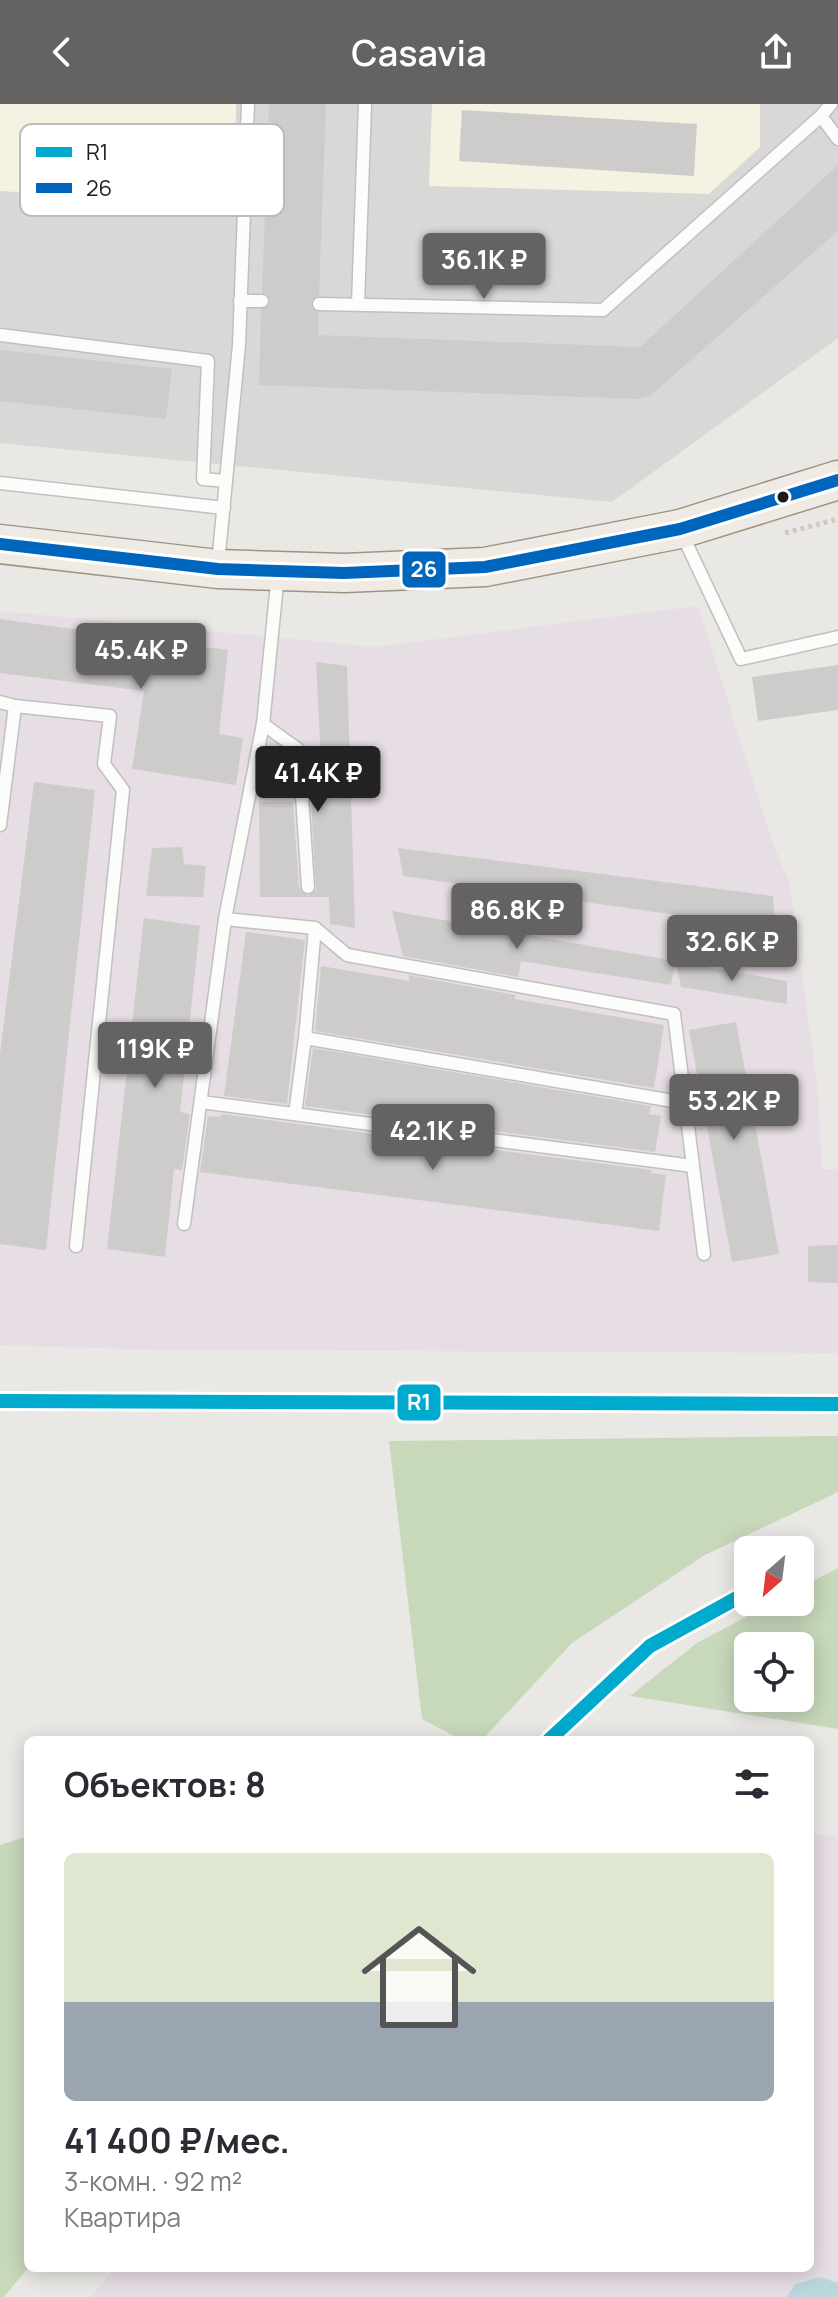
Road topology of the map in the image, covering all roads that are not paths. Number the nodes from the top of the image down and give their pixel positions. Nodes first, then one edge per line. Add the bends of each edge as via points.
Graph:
1 (248, 104) edge
2 (365, 104) edge
3 (831, 104) edge
4 (821, 116) junction
5 (247, 124) edge
6 (838, 139) edge
7 (243, 216) edge
8 (240, 301) junction
9 (262, 301) dead end
10 (319, 304) dead end
11 (358, 304) junction
12 (0, 335) edge
13 (838, 480) edge
14 (226, 481) junction
15 (0, 483) edge
16 (224, 508) junction
17 (680, 529) junction
18 (0, 544) edge
19 (218, 569) junction
20 (278, 571) junction
21 (838, 637) edge
22 (0, 702) edge
23 (15, 706) junction
24 (263, 724) junction
25 (0, 825) edge
26 (308, 887) dead end
27 (225, 919) junction
28 (315, 928) junction
29 (305, 1038) junction
30 (201, 1102) junction
31 (685, 1103) junction
32 (295, 1114) junction
33 (693, 1166) junction
34 (184, 1224) dead end
35 (76, 1246) dead end
36 (704, 1254) dead end

1 - 5 lane
2 - 11 lane
3 - 4 lane
4 - 6 lane
4 - 11 lane via 603,310
7 - 8 lane
8 - 9 lane
8 - 14 lane
10 - 11 lane
12 - 14 lane via 208,361 203,479
13 - 17 main road
14 - 16 lane
15 - 16 lane
16 - 19 lane
17 - 20 main road via 485,567
17 - 21 lane via 741,659
18 - 19 main road
19 - 20 main road
20 - 24 lane
22 - 23 lane
23 - 25 lane
23 - 35 lane via 110,716 104,764 123,790
24 - 26 lane via 299,750
24 - 27 lane
27 - 28 lane
27 - 30 lane
28 - 29 lane
28 - 31 lane via 347,955 674,1014
29 - 31 lane
29 - 32 lane
30 - 32 lane
30 - 34 lane
31 - 33 lane
32 - 33 lane
33 - 36 lane

